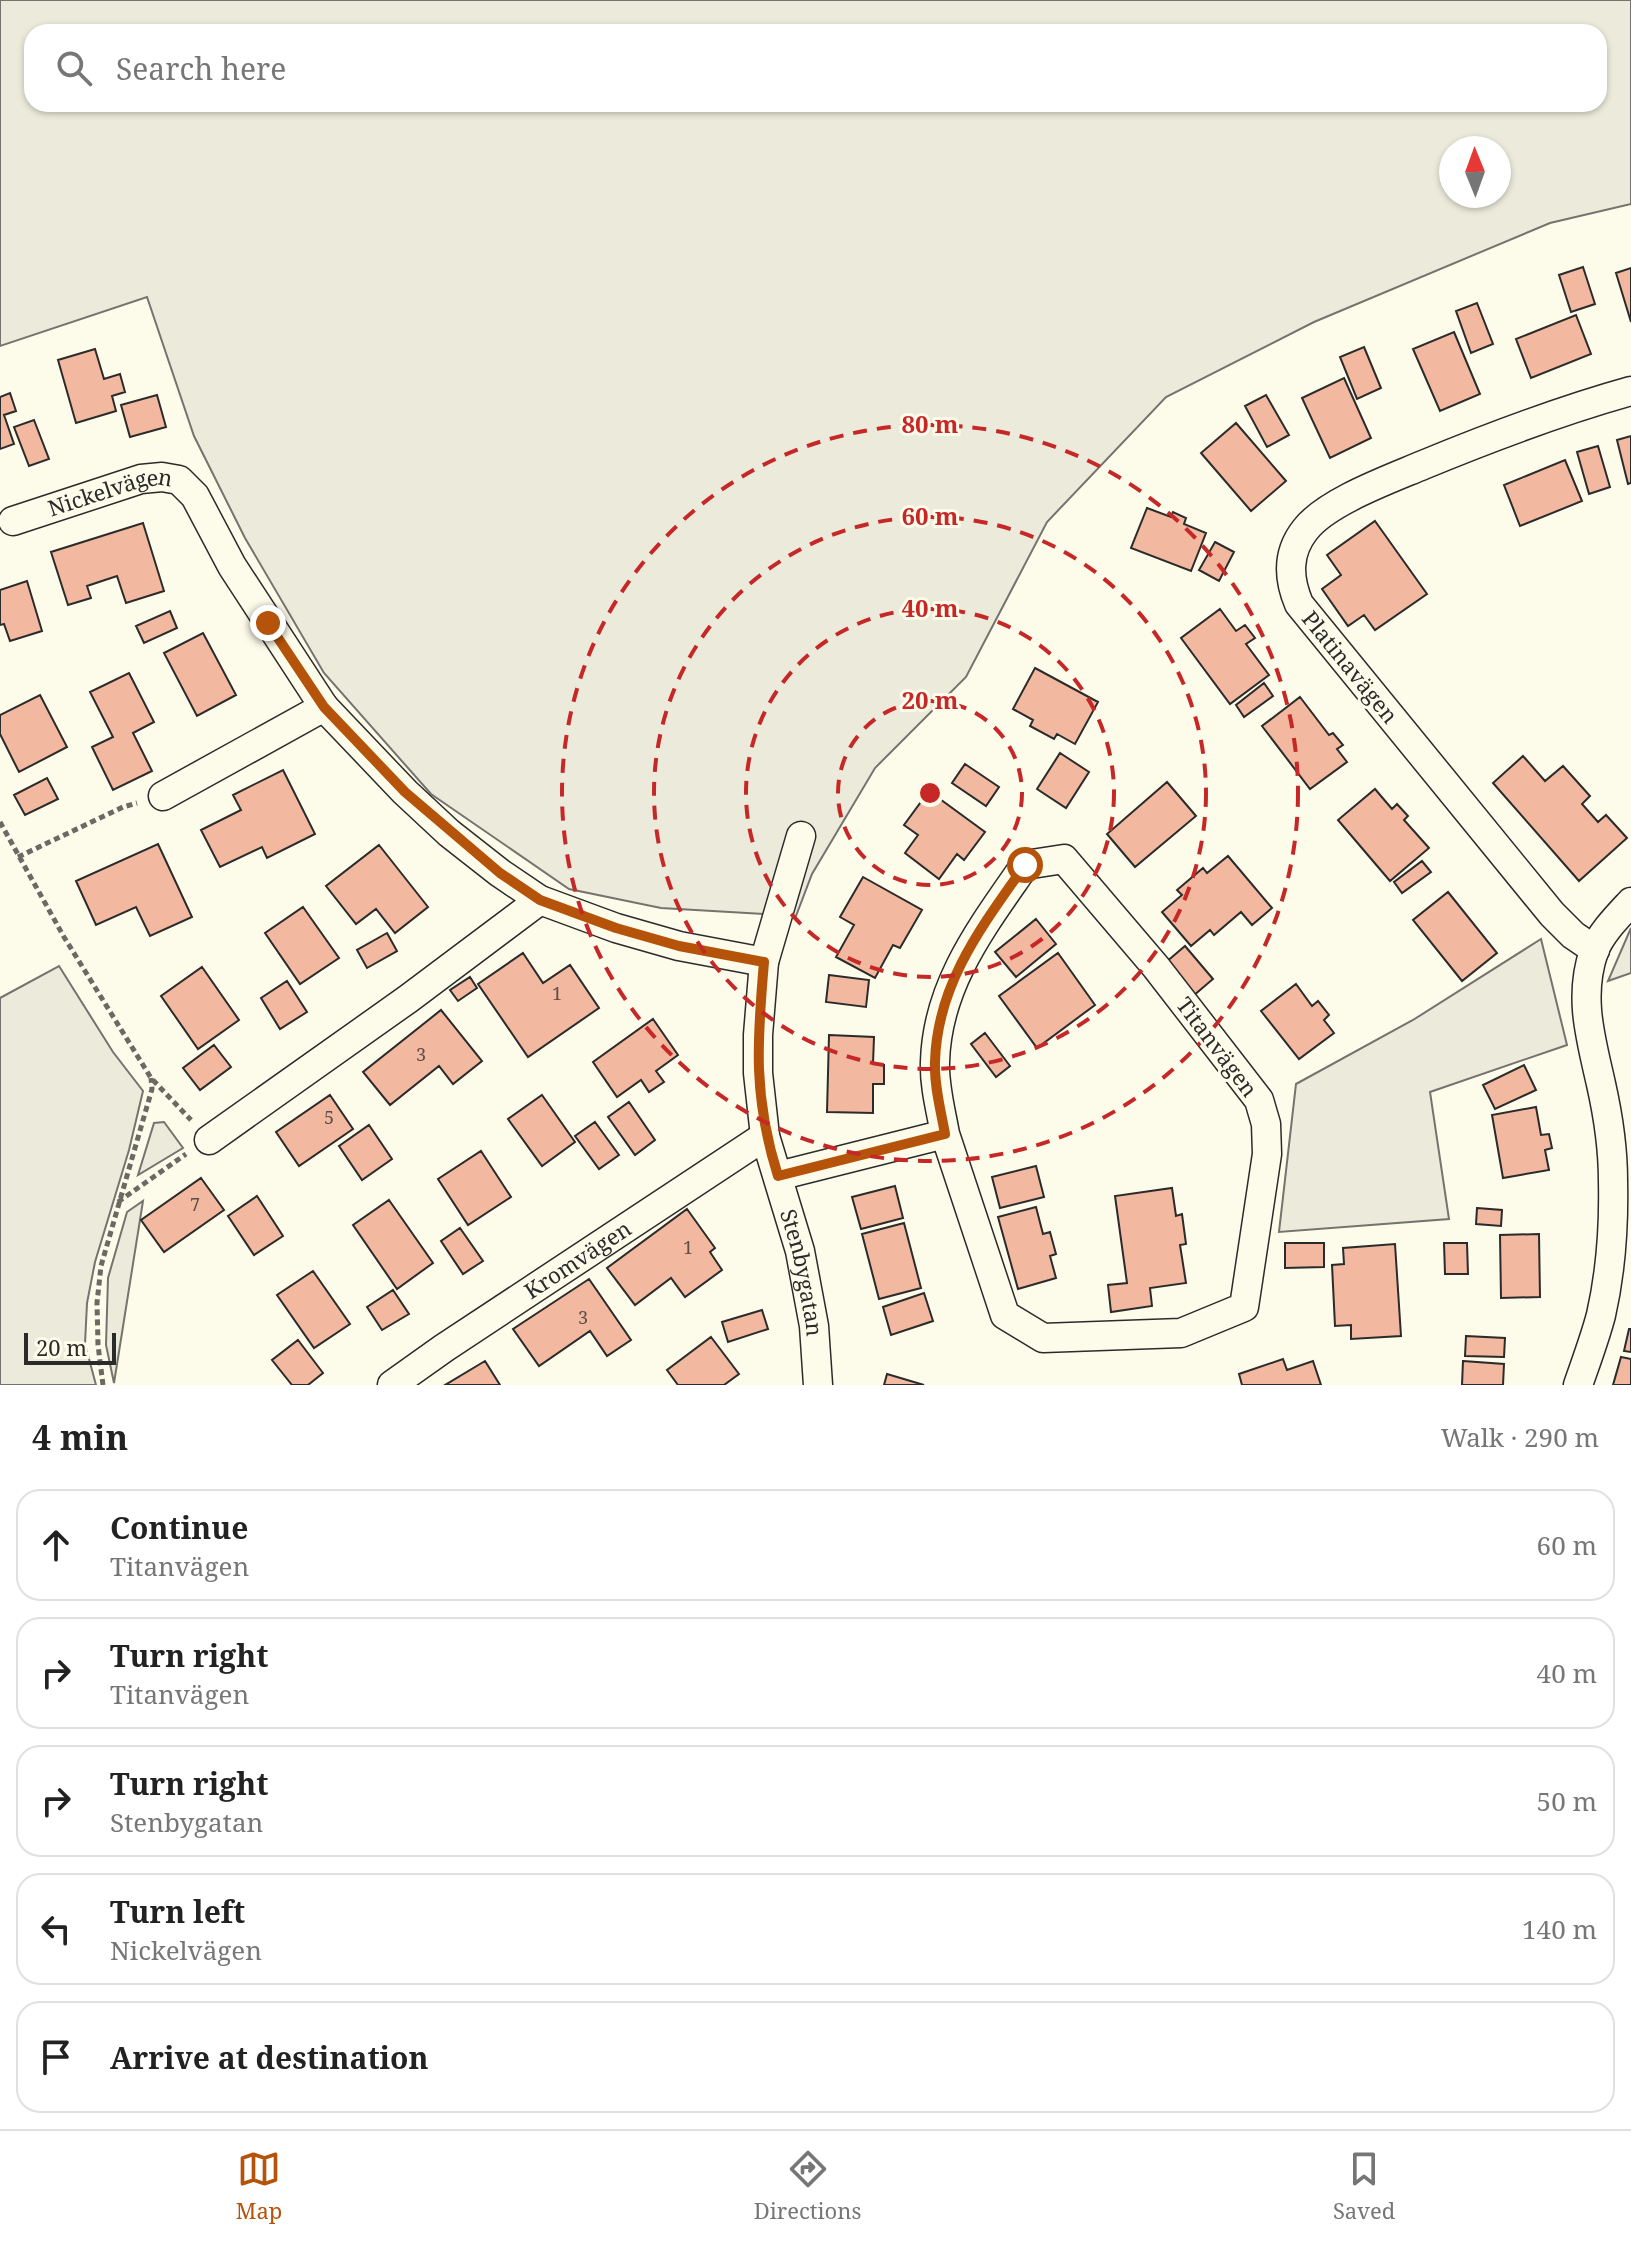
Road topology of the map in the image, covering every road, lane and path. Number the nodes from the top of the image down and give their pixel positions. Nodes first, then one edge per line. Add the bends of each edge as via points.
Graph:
1 (1631, 391) edge
2 (13, 521) dead end
3 (324, 707) junction
4 (163, 796) joint
5 (0, 822) edge
6 (801, 836) dead end
7 (18, 857) junction
8 (540, 900) junction
9 (1631, 902) edge
10 (1595, 950) junction
11 (764, 962) junction
12 (151, 1078) junction
13 (945, 1134) junction
14 (765, 1136) junction
15 (209, 1140) junction
16 (778, 1176) junction
17 (118, 1202) junction
18 (103, 1385) edge
19 (392, 1385) edge
20 (818, 1385) edge
21 (1578, 1385) edge

1 - 10 street, Platinavägen via 1513,429 1384,481 1307,526 1291,555 1292,588 1299,604 1552,914
2 - 3 street, Nickelvägen via 141,479 179,480 195,496 232,566
3 - 4 street
3 - 8 street, Nickelvägen via 449,833
4 - 7 path via 123,807
5 - 7 path
6 - 11 street, Stenbygatan
7 - 12 path
8 - 11 street, Nickelvägen via 679,946
8 - 15 street
9 - 10 street
10 - 21 street via 1586,1010 1609,1124 1613,1227 1608,1281
11 - 14 street, Stenbygatan via 758,1073
12 - 15 path
12 - 17 path
13 - 13 street, Titanvägen via 1005,1315 1043,1338 1181,1333 1244,1307 1267,1154 1259,1100 1064,859 1025,865 956,970 938,1028 935,1064
13 - 16 street
14 - 16 street, Stenbygatan
14 - 19 street, Kromvägen
15 - 17 path
16 - 20 street, Stenbygatan via 809,1296
17 - 18 path via 97,1303

